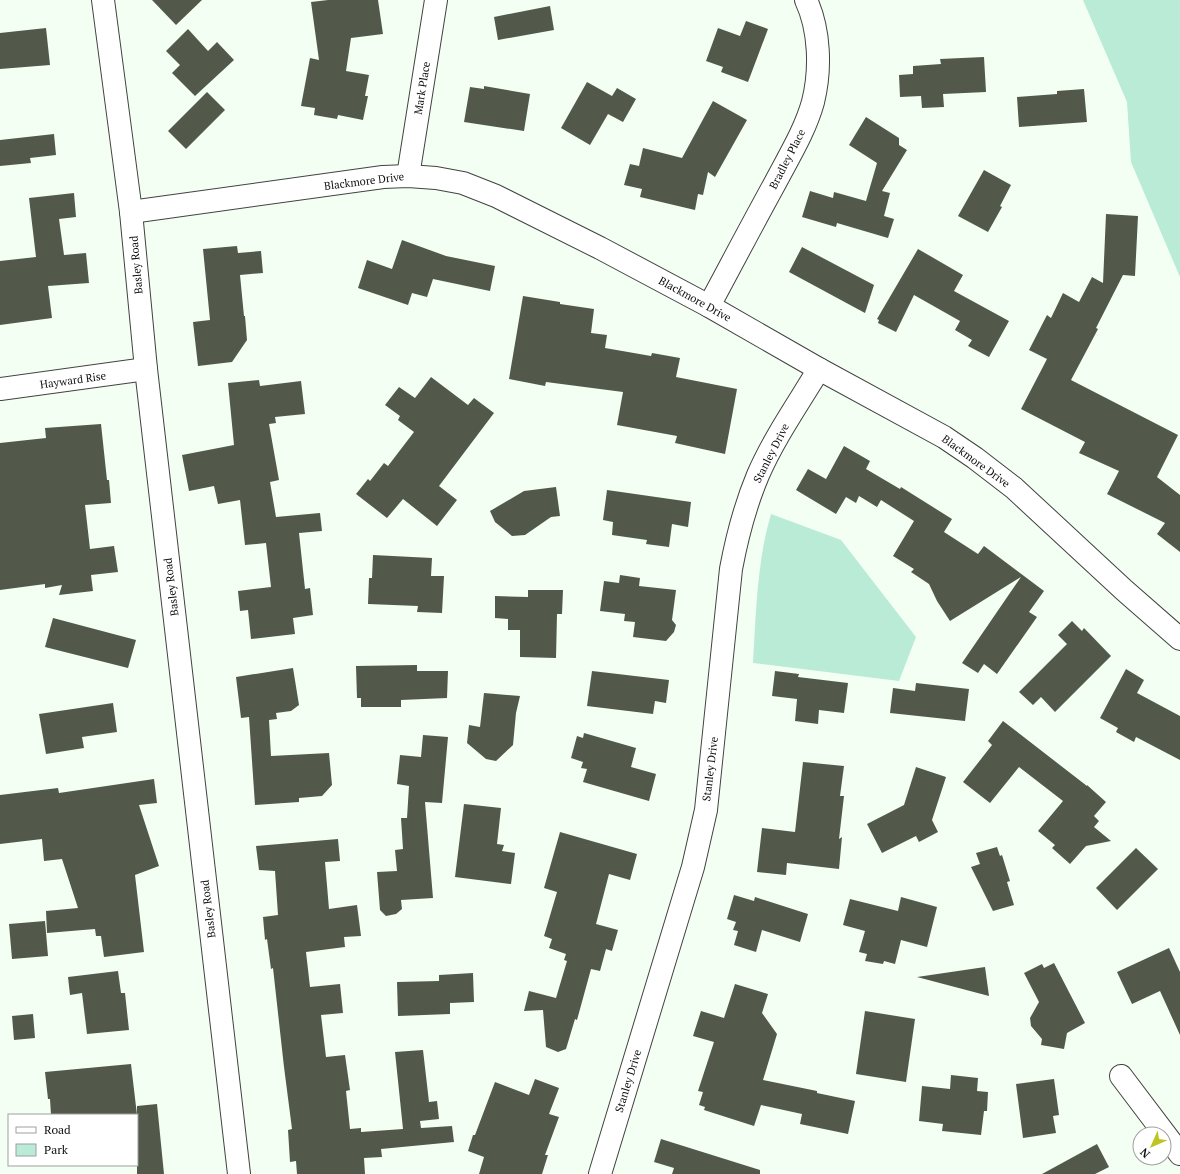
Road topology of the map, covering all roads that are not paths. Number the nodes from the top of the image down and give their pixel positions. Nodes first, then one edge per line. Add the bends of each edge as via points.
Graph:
1 (103, 0) edge
2 (436, 0) edge
3 (806, 0) edge
4 (408, 176) junction
5 (131, 212) junction
6 (709, 306) junction
7 (819, 369) junction
8 (146, 370) junction
9 (0, 389) edge
10 (1180, 639) edge
11 (1121, 1076) dead end
12 (1180, 1154) edge
13 (239, 1174) edge
14 (600, 1174) edge

1 - 5 street, Basley Road
2 - 4 street, Mark Place
3 - 6 street, Bradley Place via 814,22 817,48 817,76 813,102 791,153
4 - 5 street, Blackmore Drive via 383,177
4 - 6 street, Blackmore Drive via 463,183 496,196
5 - 8 street, Basley Road
6 - 7 street, Blackmore Drive
7 - 10 street, Blackmore Drive via 944,437 997,474
7 - 14 street, Stanley Drive via 758,474 737,539 730,577 706,810 693,867
8 - 9 street, Hayward Rise
8 - 13 street, Basley Road
11 - 12 street

